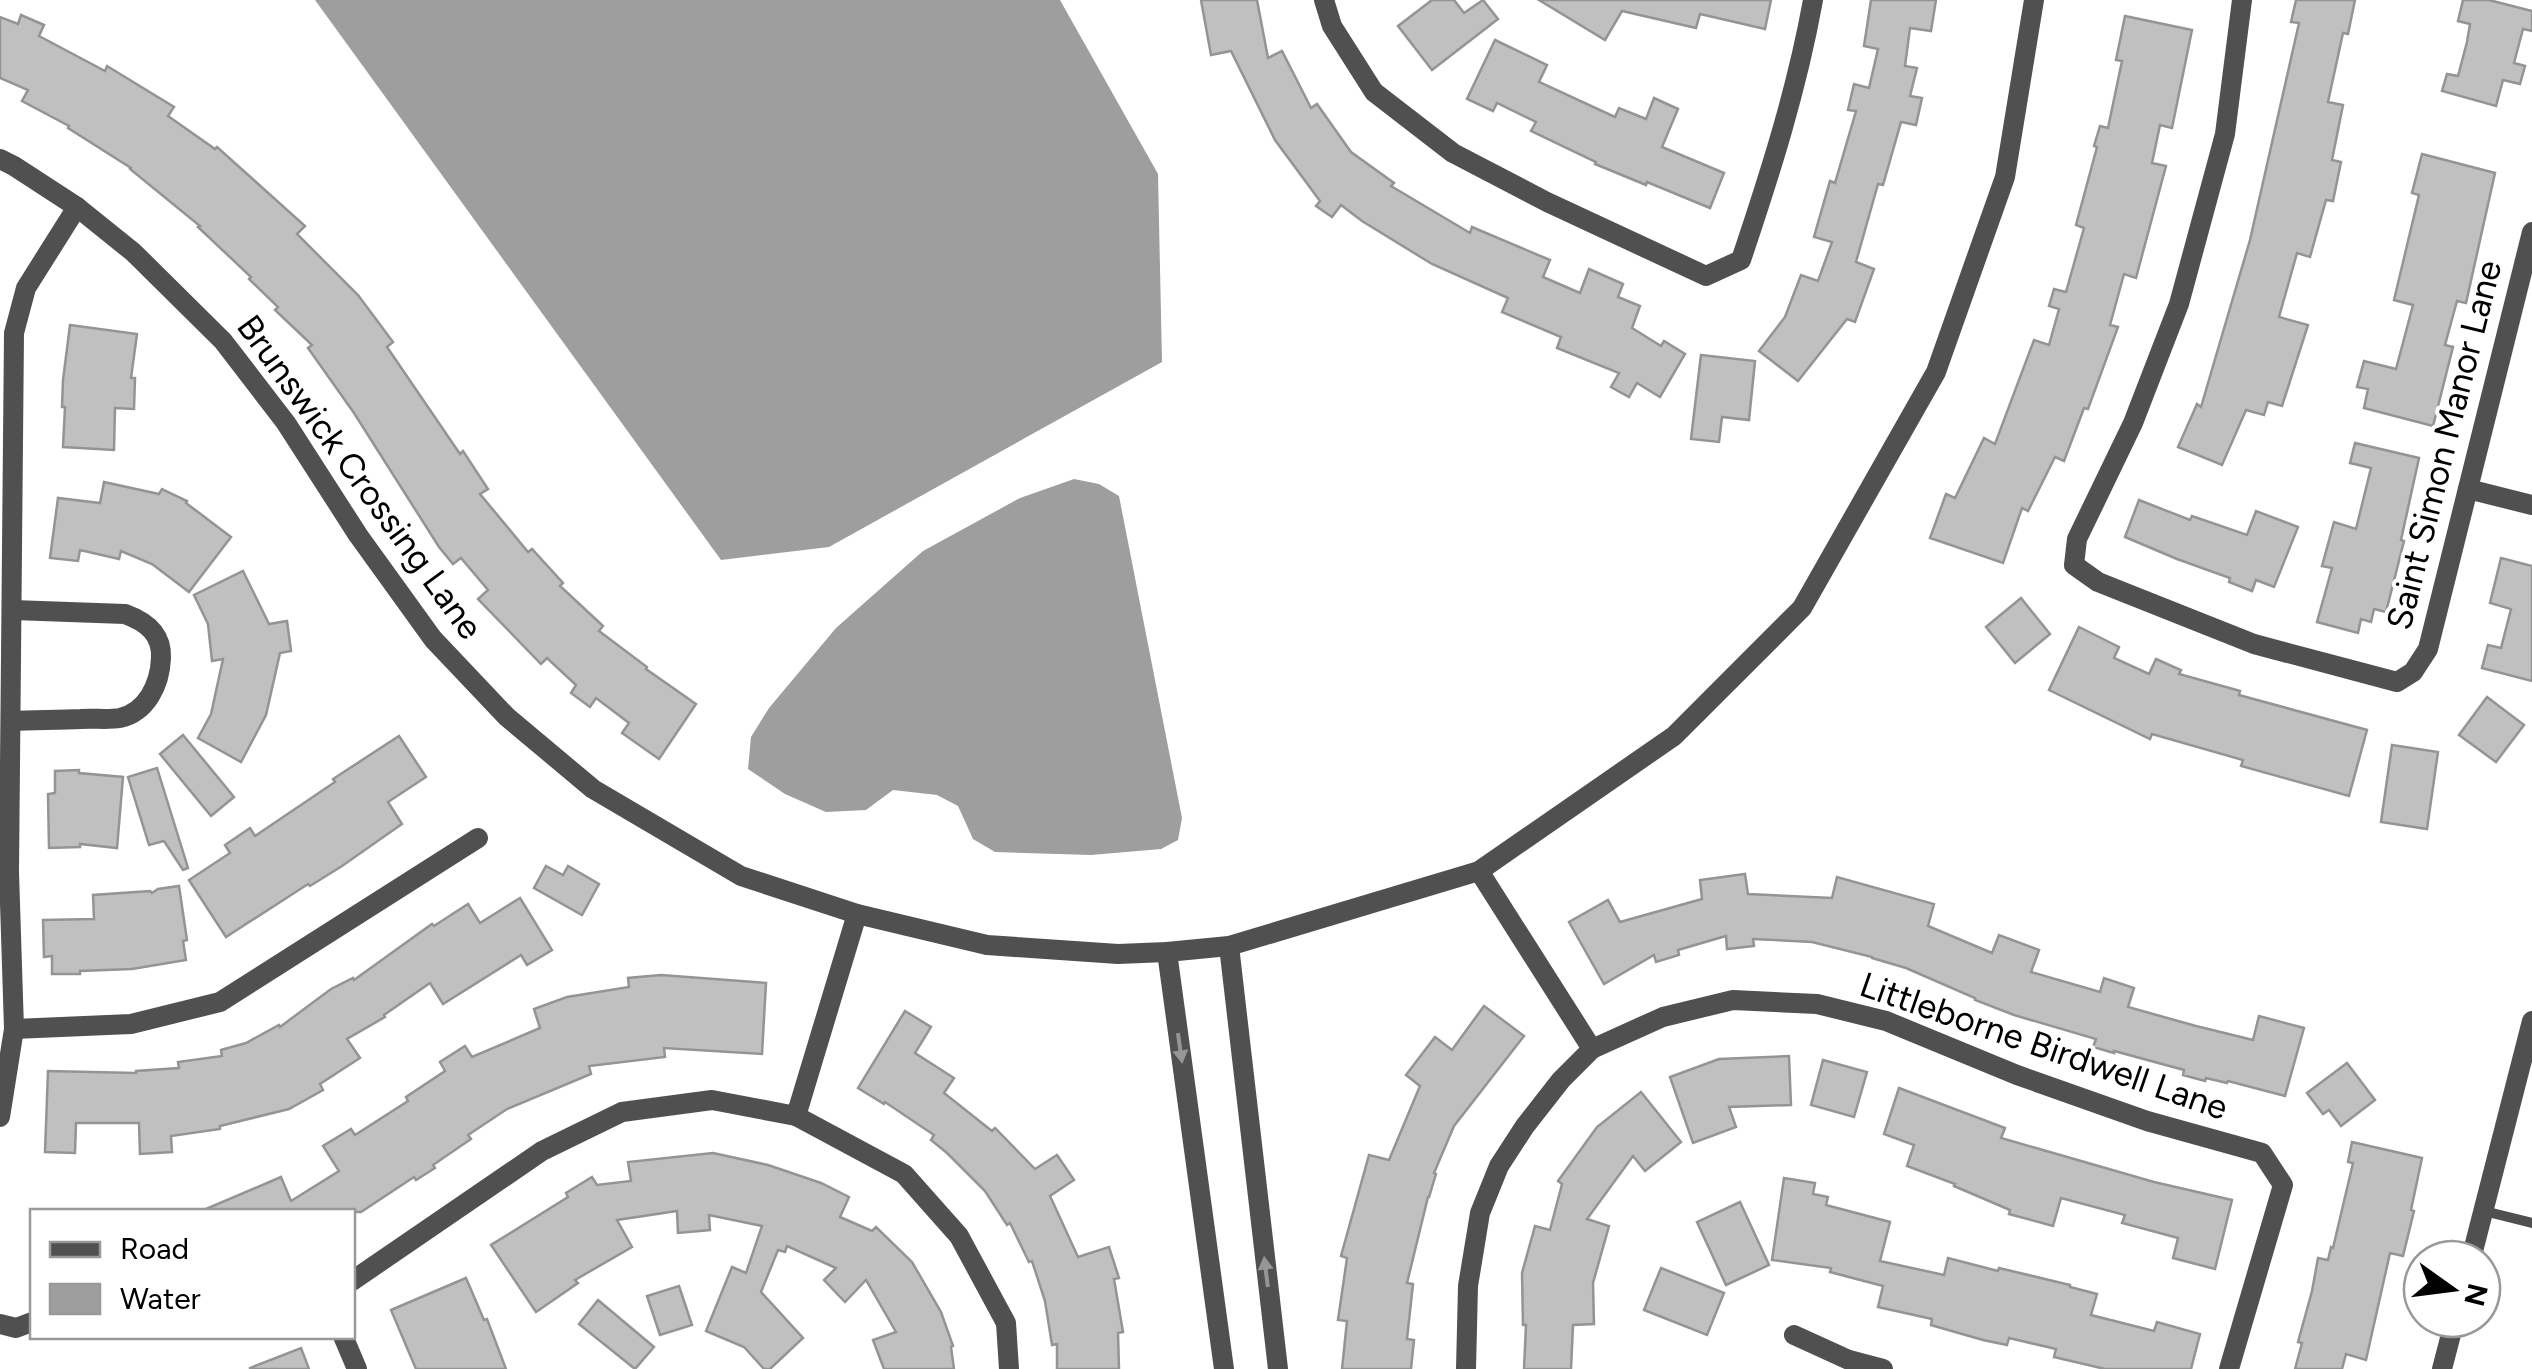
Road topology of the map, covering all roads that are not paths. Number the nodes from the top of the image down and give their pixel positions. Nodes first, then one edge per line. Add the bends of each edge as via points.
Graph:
1 (1324, 0) edge
2 (1813, 0) edge
3 (2034, 0) edge
4 (2242, 0) edge
5 (0, 159) edge
6 (77, 208) junction
7 (2532, 232) edge
8 (2468, 489) junction
9 (2532, 506) edge
10 (13, 610) junction
11 (11, 721) junction
12 (478, 838) dead end
13 (1479, 871) junction
14 (856, 914) junction
15 (1229, 946) junction
16 (1167, 952) junction
17 (2532, 1021) edge
18 (14, 1029) junction
19 (1592, 1049) junction
20 (796, 1116) junction
21 (0, 1117) edge
22 (2483, 1210) junction
23 (2532, 1223) edge
24 (2475, 1239) edge
25 (355, 1279) edge
26 (30, 1323) edge
27 (0, 1324) edge
28 (1794, 1335) dead end
29 (345, 1339) edge
30 (2450, 1339) edge
31 (357, 1369) edge
32 (1009, 1369) edge
33 (1224, 1369) edge
34 (1278, 1369) edge
35 (1466, 1369) edge
36 (1884, 1369) edge
37 (2229, 1369) edge
38 (2442, 1369) edge

1 - 2 street via 1332,26 1374,92 1453,154 1706,276 1741,260 1775,161
3 - 13 street, Brunswick Crossing Lane via 2005,177 1936,372 1802,608 1674,736
4 - 8 street, Saint Simon Manor Lane via 2225,134 2179,304 2077,539 2074,565 2098,582 2254,644 2397,682 2428,649
5 - 6 street, Brunswick Crossing Lane
6 - 10 street via 26,288 14,333
6 - 14 street, Brunswick Crossing Lane via 224,341 433,640 506,717 593,789 741,876
7 - 8 street, Saint Simon Manor Lane
8 - 9 street
10 - 11 street
10 - 11 street via 126,614 156,634 161,652 151,694 122,718
11 - 18 street
12 - 18 street via 220,1002 131,1024
13 - 15 street, Brunswick Crossing Lane
13 - 19 street
14 - 16 street, Brunswick Crossing Lane via 986,945
14 - 20 street
15 - 16 street, Brunswick Crossing Lane
34 -> 15 street
16 -> 33 street
17 - 22 street
18 - 21 street
19 - 35 street, Littleborne Birdwell Lane via 1525,1126 1480,1213 1468,1286
19 - 37 street, Littleborne Birdwell Lane via 1663,1018 1733,1000 1817,1004 1886,1021 2017,1075 2262,1153 2283,1185
20 - 25 street via 712,1100 622,1112 542,1151
20 - 32 street via 904,1174 959,1236 1006,1324
22 - 23 lane
22 - 24 street
26 - 27 street
28 - 36 street
29 - 31 street
30 - 38 street

